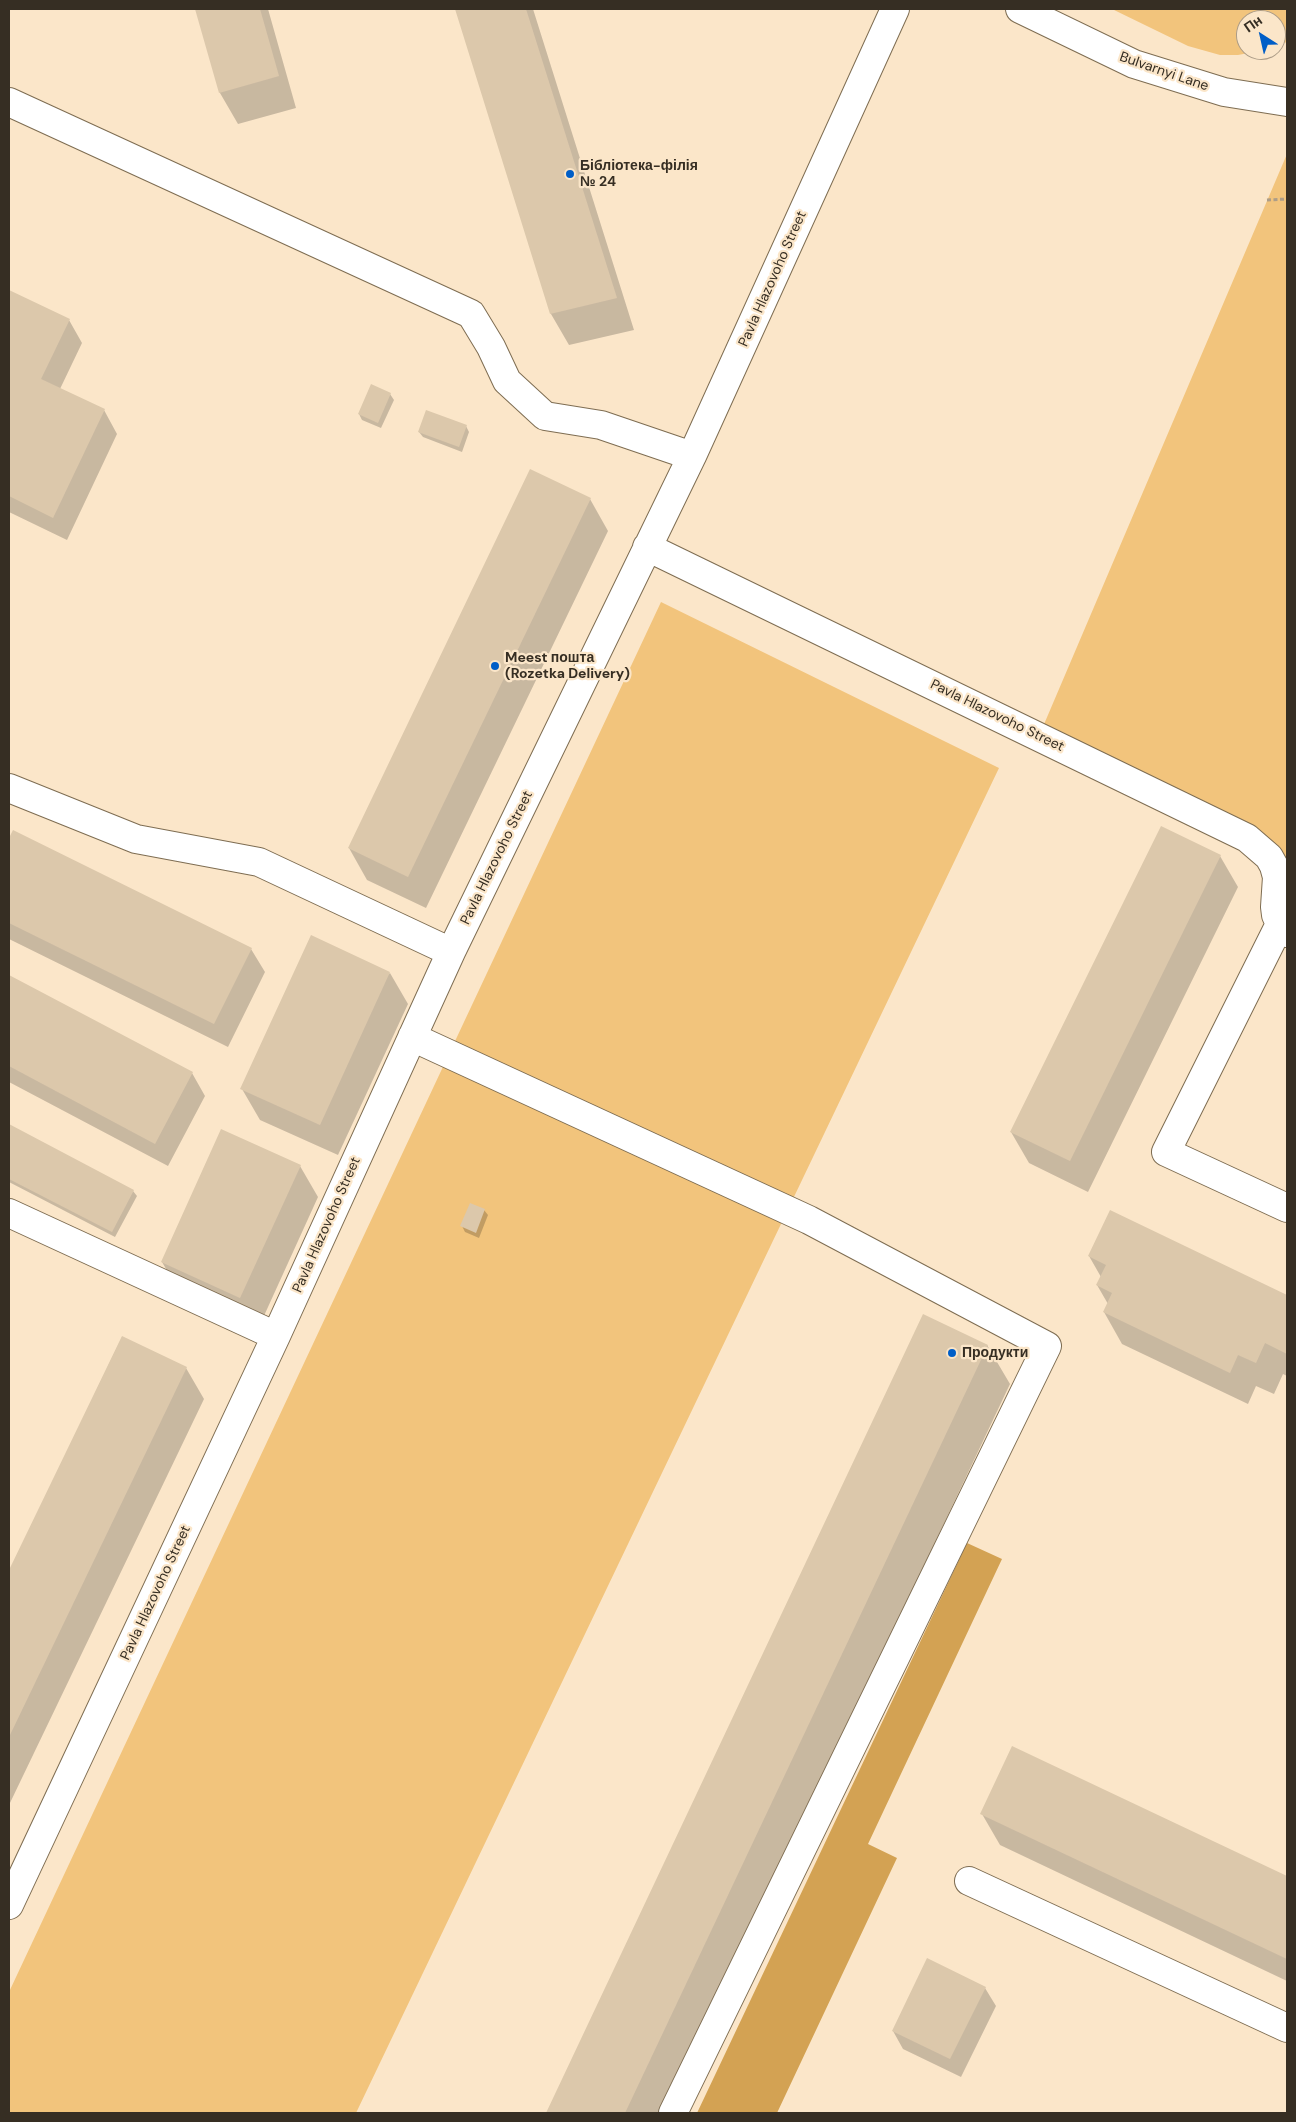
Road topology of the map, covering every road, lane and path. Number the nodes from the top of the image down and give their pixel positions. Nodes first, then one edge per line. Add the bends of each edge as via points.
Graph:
1 (895, 9) edge
2 (1020, 9) edge
3 (9, 102) edge
4 (1287, 102) edge
5 (1287, 199) edge
6 (1268, 200) dead end
7 (692, 456) junction
8 (648, 547) junction
9 (9, 788) edge
10 (1283, 928) edge
11 (451, 952) junction
12 (412, 1037) junction
13 (1287, 1208) edge
14 (9, 1213) edge
15 (276, 1336) junction
16 (969, 1881) dead end
17 (9, 1905) edge
18 (1287, 2028) edge
19 (672, 2113) edge

1 - 7 street, Pavla Hlazovoho Street
2 - 4 street, Bulvarnyi Lane via 1134,64 1224,92
3 - 7 street via 471,314 507,382 545,416 601,425
5 - 6 path
7 - 8 street, Pavla Hlazovoho Street
8 - 10 street, Pavla Hlazovoho Street via 1247,838 1269,857 1274,866 1277,877 1275,907
8 - 11 street, Pavla Hlazovoho Street
9 - 11 street via 136,839 259,862
10 - 13 street via 1166,1152
11 - 12 street, Pavla Hlazovoho Street
12 - 15 street, Pavla Hlazovoho Street
12 - 19 street via 809,1220 1048,1346
14 - 15 street
15 - 17 street, Pavla Hlazovoho Street
16 - 18 street

